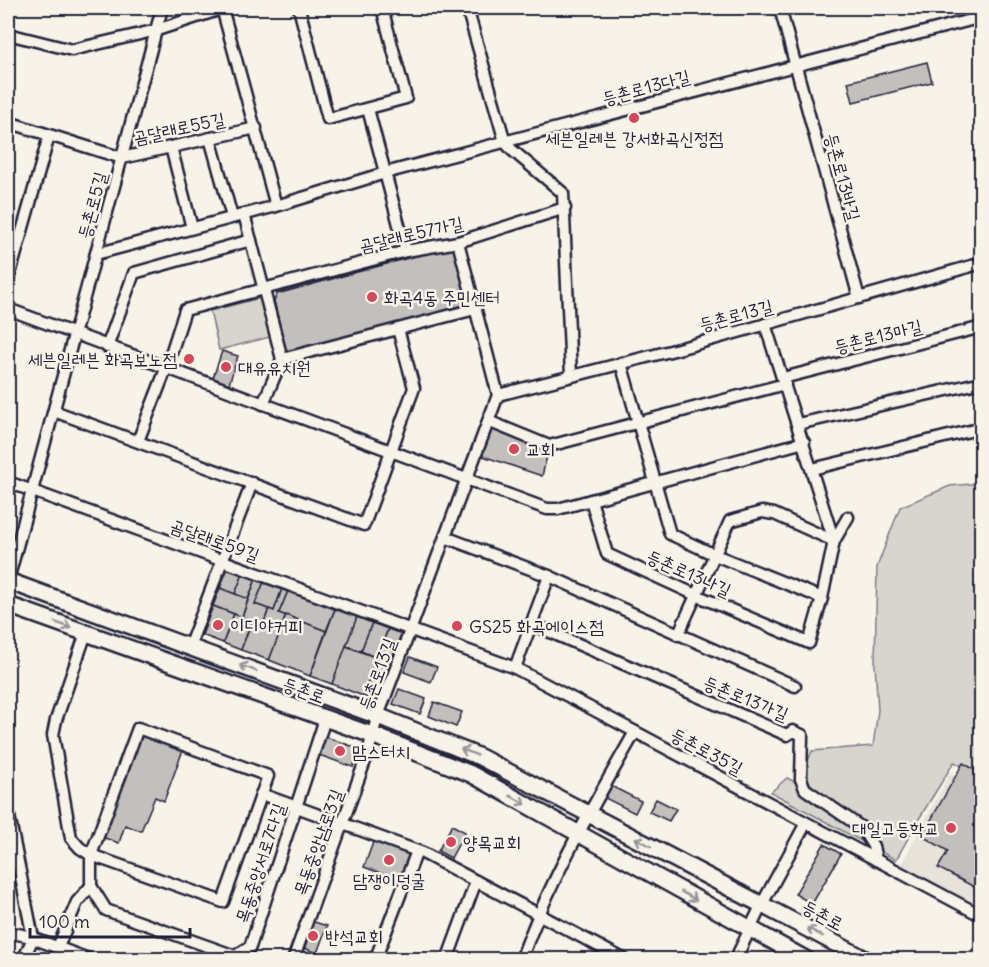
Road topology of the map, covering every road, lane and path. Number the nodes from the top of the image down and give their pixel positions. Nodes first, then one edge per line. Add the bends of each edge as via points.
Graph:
1 (162, 8) edge
2 (223, 8) edge
3 (298, 8) edge
4 (382, 8) edge
5 (467, 8) edge
6 (780, 8) edge
7 (981, 17) edge
8 (157, 30) junction
9 (8, 34) edge
10 (796, 65) junction
11 (368, 109) junction
12 (8, 122) edge
13 (256, 128) junction
14 (49, 136) junction
15 (210, 138) junction
16 (505, 142) junction
17 (171, 147) junction
18 (122, 158) junction
19 (385, 172) junction
20 (276, 206) junction
21 (565, 208) junction
22 (244, 214) junction
23 (232, 217) junction
24 (192, 228) junction
25 (251, 240) junction
26 (458, 242) junction
27 (406, 251) junction
28 (96, 254) junction
29 (981, 264) edge
30 (8, 281) edge
31 (263, 288) junction
32 (859, 298) junction
33 (8, 309) edge
34 (475, 309) junction
35 (765, 324) junction
36 (981, 327) edge
37 (398, 329) junction
38 (74, 334) junction
39 (107, 347) junction
40 (282, 359) junction
41 (621, 363) junction
42 (165, 369) junction
43 (571, 376) junction
44 (784, 381) junction
45 (981, 382) edge
46 (498, 395) junction
47 (263, 404) junction
48 (54, 411) junction
49 (488, 421) junction
50 (639, 422) junction
51 (798, 424) junction
52 (981, 428) edge
53 (138, 441) junction
54 (804, 442) junction
55 (392, 451) junction
56 (812, 469) junction
57 (467, 479) junction
58 (8, 482) edge
59 (657, 482) junction
60 (252, 483) junction
61 (32, 490) junction
62 (591, 500) junction
63 (848, 517) dead end
64 (445, 537) junction
65 (834, 541) junction
66 (715, 555) junction
67 (222, 560) junction
68 (549, 576) junction
69 (8, 580) edge
70 (696, 595) junction
71 (822, 598) junction
72 (8, 605) edge
73 (532, 624) junction
74 (411, 629) junction
75 (86, 633) junction
76 (678, 635) junction
77 (189, 647) junction
78 (515, 668) junction
79 (795, 686) dead end
80 (378, 716) junction
81 (325, 718) junction
82 (635, 732) junction
83 (372, 735) junction
84 (261, 794) junction
85 (296, 806) junction
86 (8, 811) edge
87 (589, 814) junction
88 (343, 823) junction
89 (806, 823) junction
90 (578, 834) junction
91 (417, 851) junction
92 (91, 855) junction
93 (876, 860) junction
94 (476, 881) junction
95 (90, 886) junction
96 (762, 904) junction
97 (538, 914) junction
98 (981, 916) edge
99 (750, 930) junction
100 (8, 932) edge
101 (33, 938) junction
102 (58, 947) junction
103 (622, 959) edge
104 (23, 960) edge
105 (91, 960) edge
106 (293, 960) edge
107 (375, 960) edge
108 (447, 960) edge
109 (521, 960) edge
110 (735, 960) edge
111 (807, 960) edge
112 (867, 960) edge

1 - 8 street, 등촌로5길
2 - 8 street
2 - 13 street
3 - 11 street via 328,118
4 - 11 street via 406,98
5 - 16 street
6 - 10 street, 등촌로13바길
7 - 10 street
8 - 9 street via 72,50
8 - 18 street, 등촌로5길
10 - 16 street, 등촌로13다길
10 - 32 street, 등촌로13바길
11 - 19 street
12 - 14 street, 곰달래로55길
13 - 15 street, 곰달래로55길
13 - 20 street
14 - 18 street, 곰달래로55길
14 - 30 street
15 - 17 street, 곰달래로55길
15 - 23 street
16 - 19 street, 등촌로13다길
16 - 21 street via 563,193
17 - 18 street, 곰달래로55길
17 - 24 street
18 - 28 street, 등촌로5길
19 - 20 street, 등촌로13다길
19 - 27 street
20 - 22 street, 등촌로13다길
21 - 26 street, 곰달래로57가길
21 - 43 street
22 - 23 street, 등촌로13다길
22 - 25 street
23 - 24 street, 등촌로13다길
24 - 28 street, 등촌로13다길
25 - 31 street
25 - 39 street via 134,273
26 - 27 street, 곰달래로57가길
26 - 34 street
27 - 31 street, 곰달래로57가길
28 - 38 street, 등촌로5길
29 - 32 street, 등촌로13길
31 - 40 street
31 - 42 street, 곰달래로57가길 via 185,310
32 - 35 street, 등촌로13길
33 - 38 street
34 - 37 street
34 - 46 street
35 - 41 street, 등촌로13길
35 - 44 street
36 - 44 street, 등촌로13마길
37 - 40 street
37 - 55 street via 414,388
38 - 39 street
38 - 48 street, 등촌로5길
39 - 42 street
40 - 47 street
41 - 43 street, 등촌로13길
41 - 50 street
42 - 47 street
42 - 53 street
43 - 46 street, 등촌로13길
44 - 50 street
44 - 51 street
45 - 51 street
46 - 49 street, 등촌로13길
47 - 55 street
48 - 53 street
48 - 61 street, 등촌로5길
49 - 50 street via 549,446
49 - 57 street, 등촌로13길
50 - 59 street
51 - 54 street
52 - 56 street
53 - 60 street
54 - 56 street
54 - 59 street
55 - 57 street
55 - 60 street via 364,525
56 - 65 street
57 - 62 street via 547,509
57 - 64 street, 등촌로13길
58 - 61 street, 곰달래로59길
59 - 62 street
59 - 66 street, 등촌로13나길 via 670,534
60 - 67 street
61 - 67 street, 곰달래로59길
61 - 69 street, 등촌로5길
62 - 70 street, 등촌로13나길 via 607,554
63 - 65 street
64 - 68 street, 등촌로13가길
64 - 74 street, 등촌로13길
65 - 66 street via 762,512 730,521
65 - 71 street
66 - 70 street
66 - 71 street, 등촌로13나길
67 - 74 street, 곰달래로59길
67 - 77 street
68 - 73 street
68 - 76 street, 등촌로13가길
69 - 77 main road, 등촌로
70 - 71 street, 등촌로13나길 via 809,643
70 - 76 street
72 -> 75 main road, 등촌로
73 - 78 street
73 - 93 street, 등촌로13가길 via 787,735 793,731 802,735 801,778 805,789 862,828
74 - 78 street, 등촌로35길
74 - 80 street, 등촌로13길
75 - 81 main road, 등촌로
75 - 92 street via 52,735 71,838
76 - 79 street, 등촌로13가길
80 -> 77 main road, 등촌로
78 - 82 street, 등촌로35길
80 - 83 street, 등촌로13길
87 -> 80 main road, 등촌로 via 480,757
81 - 83 main road, 등촌로
81 - 85 street, 목동중앙서로7다길
82 - 87 street
82 - 89 street, 등촌로35길
83 - 88 street, 목동중앙남로3길
83 -> 90 main road, 등촌로 via 471,774
84 - 85 street
84 - 92 street via 223,902
84 - 92 street via 268,776 138,728
85 - 88 street
85 - 95 street, 목동중앙서로7다길 via 250,947 235,956 106,910
86 - 101 street
87 - 90 street
96 -> 87 main road, 등촌로
88 - 91 street
88 - 106 street, 목동중앙남로3길
89 - 93 street, 등촌로35길
89 - 96 street
90 - 97 street
90 -> 99 main road, 등촌로
91 - 94 street
91 - 107 street
92 - 95 street
93 - 98 street, 등촌로35길
94 - 97 street
94 - 108 street
95 - 102 street via 76,902
96 - 99 street
112 -> 96 main road, 등촌로
97 - 103 street
97 - 109 street
99 - 110 street
99 - 111 main road, 등촌로
100 - 101 street
101 - 102 street
101 - 104 street
102 - 105 street

